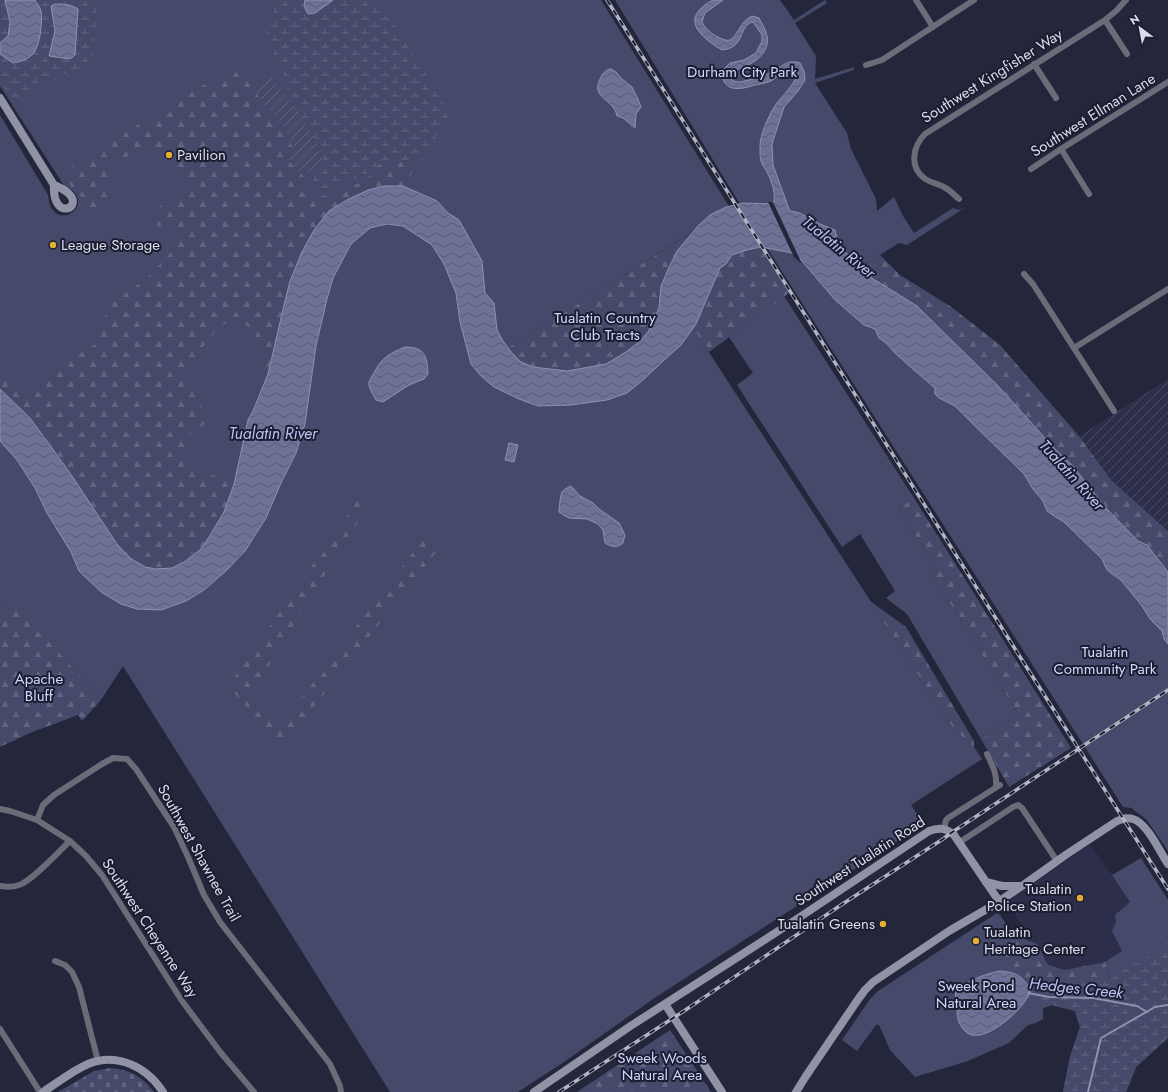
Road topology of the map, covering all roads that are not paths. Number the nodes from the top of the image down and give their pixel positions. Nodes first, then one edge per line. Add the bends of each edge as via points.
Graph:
1 (916, 0) edge
2 (974, 0) edge
3 (1126, 0) edge
4 (1105, 20) junction
5 (933, 27) junction
6 (1128, 54) dead end
7 (1034, 64) junction
8 (866, 65) dead end
9 (1168, 82) edge
10 (0, 98) edge
11 (1056, 98) dead end
12 (1061, 149) junction
13 (1031, 169) dead end
14 (54, 185) dead end
15 (1089, 194) dead end
16 (959, 198) dead end
17 (1024, 274) dead end
18 (1168, 289) edge
19 (1074, 348) junction
20 (1114, 411) dead end
21 (987, 754) dead end
22 (0, 809) edge
23 (37, 820) junction
24 (944, 829) junction
25 (70, 841) junction
26 (960, 842) junction
27 (1057, 861) junction
28 (1168, 864) edge
29 (986, 882) junction
30 (0, 886) edge
31 (1022, 886) junction
32 (999, 901) junction
33 (55, 961) dead end
34 (665, 1004) junction
35 (0, 1029) edge
36 (98, 1061) junction
37 (40, 1092) edge
38 (43, 1092) edge
39 (163, 1092) edge
40 (254, 1092) edge
41 (341, 1092) edge
42 (534, 1092) edge
43 (722, 1092) edge
44 (796, 1092) edge

1 - 5 street
2 - 5 street
3 - 4 street, Southwest Kingfisher Way
4 - 6 street
4 - 7 street, Southwest Kingfisher Way
5 - 8 street via 882,60
7 - 11 street
7 - 16 street, Southwest Kingfisher Way via 924,134 916,145 914,161 922,178 943,186
9 - 12 street, Southwest Ellman Lane
10 - 14 main road
12 - 13 street, Southwest Ellman Lane
12 - 15 street
17 - 19 street
18 - 19 street
19 - 20 street
21 - 24 street via 995,769 998,786 948,818
22 - 23 street, Southwest Cheyenne Way
23 - 25 street, Southwest Cheyenne Way
23 - 41 street, Southwest Shawnee Trail via 43,805 54,795 114,758 127,760 136,769 174,827 204,895 220,922 330,1064
24 - 26 main road, Southwest Tualatin Road
24 - 34 main road, Southwest Tualatin Road via 933,829 922,835
25 - 30 street via 20,885
25 - 40 street, Southwest Cheyenne Way via 102,875 182,1001
26 - 27 street via 1018,805
26 - 29 main road, Southwest Tualatin Road
27 - 28 main road via 1117,821 1132,818 1145,828
27 - 31 main road
29 - 31 main road via 1002,886
29 - 32 main road, Southwest Tualatin Road
31 - 32 main road
32 - 44 main road via 948,932 868,987
33 - 36 street via 65,965 72,972 80,987
34 - 42 main road, Southwest Tualatin Road
34 - 43 main road
35 - 37 street
36 - 38 main road via 82,1067
36 - 39 main road via 116,1060 136,1066 150,1076

